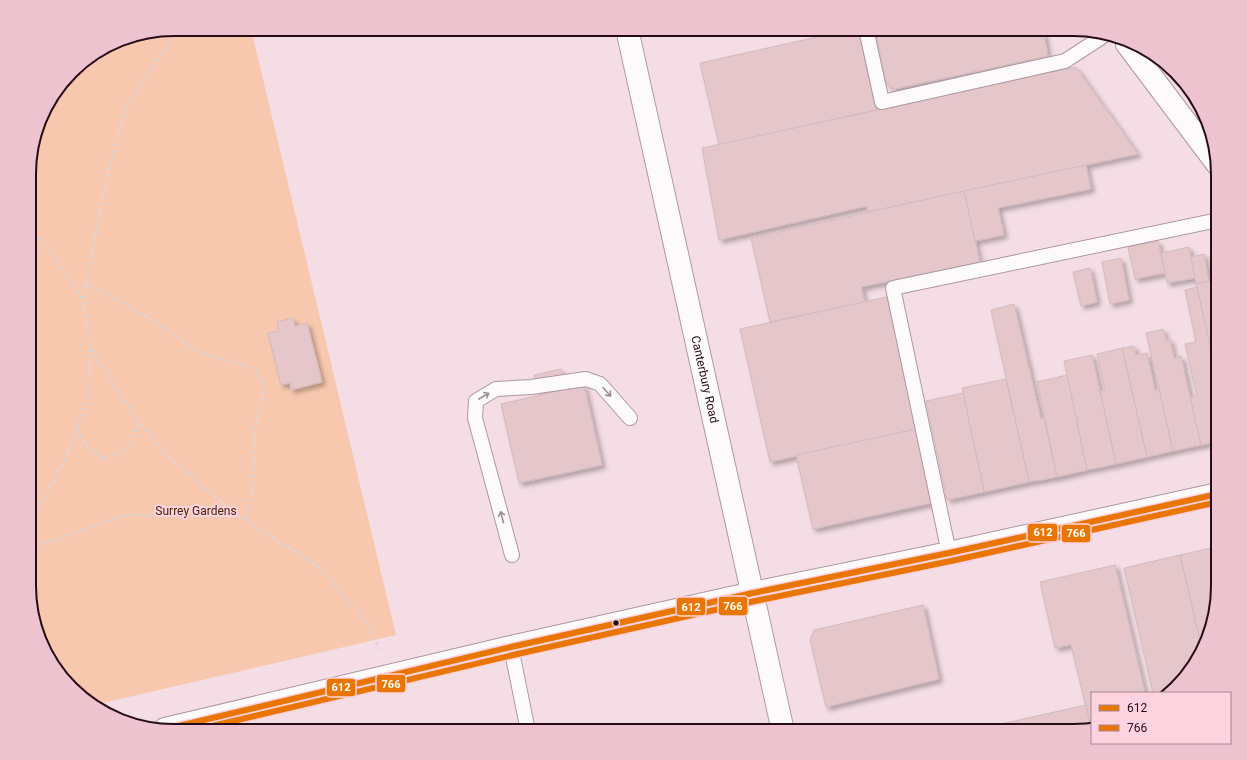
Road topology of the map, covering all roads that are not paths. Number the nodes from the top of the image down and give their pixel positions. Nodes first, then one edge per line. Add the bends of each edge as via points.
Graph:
1 (629, 36) edge
2 (868, 36) edge
3 (1099, 39) edge
4 (1132, 49) edge
5 (1209, 153) edge
6 (1211, 221) edge
7 (630, 418) dead end
8 (1211, 496) edge
9 (949, 553) junction
10 (512, 555) dead end
11 (753, 593) junction
12 (511, 647) junction
13 (186, 724) edge
14 (527, 724) edge
15 (781, 724) edge

1 - 11 main road, Canterbury Road
2 - 3 lane via 882,102 1065,62
4 - 5 main road
6 - 9 lane via 893,288
10 -> 7 lane via 475,418 476,401 496,389 586,379 600,384
8 - 9 main road
9 - 11 main road
11 - 12 main road
11 - 15 main road, Canterbury Road
12 - 13 main road
12 - 14 lane

